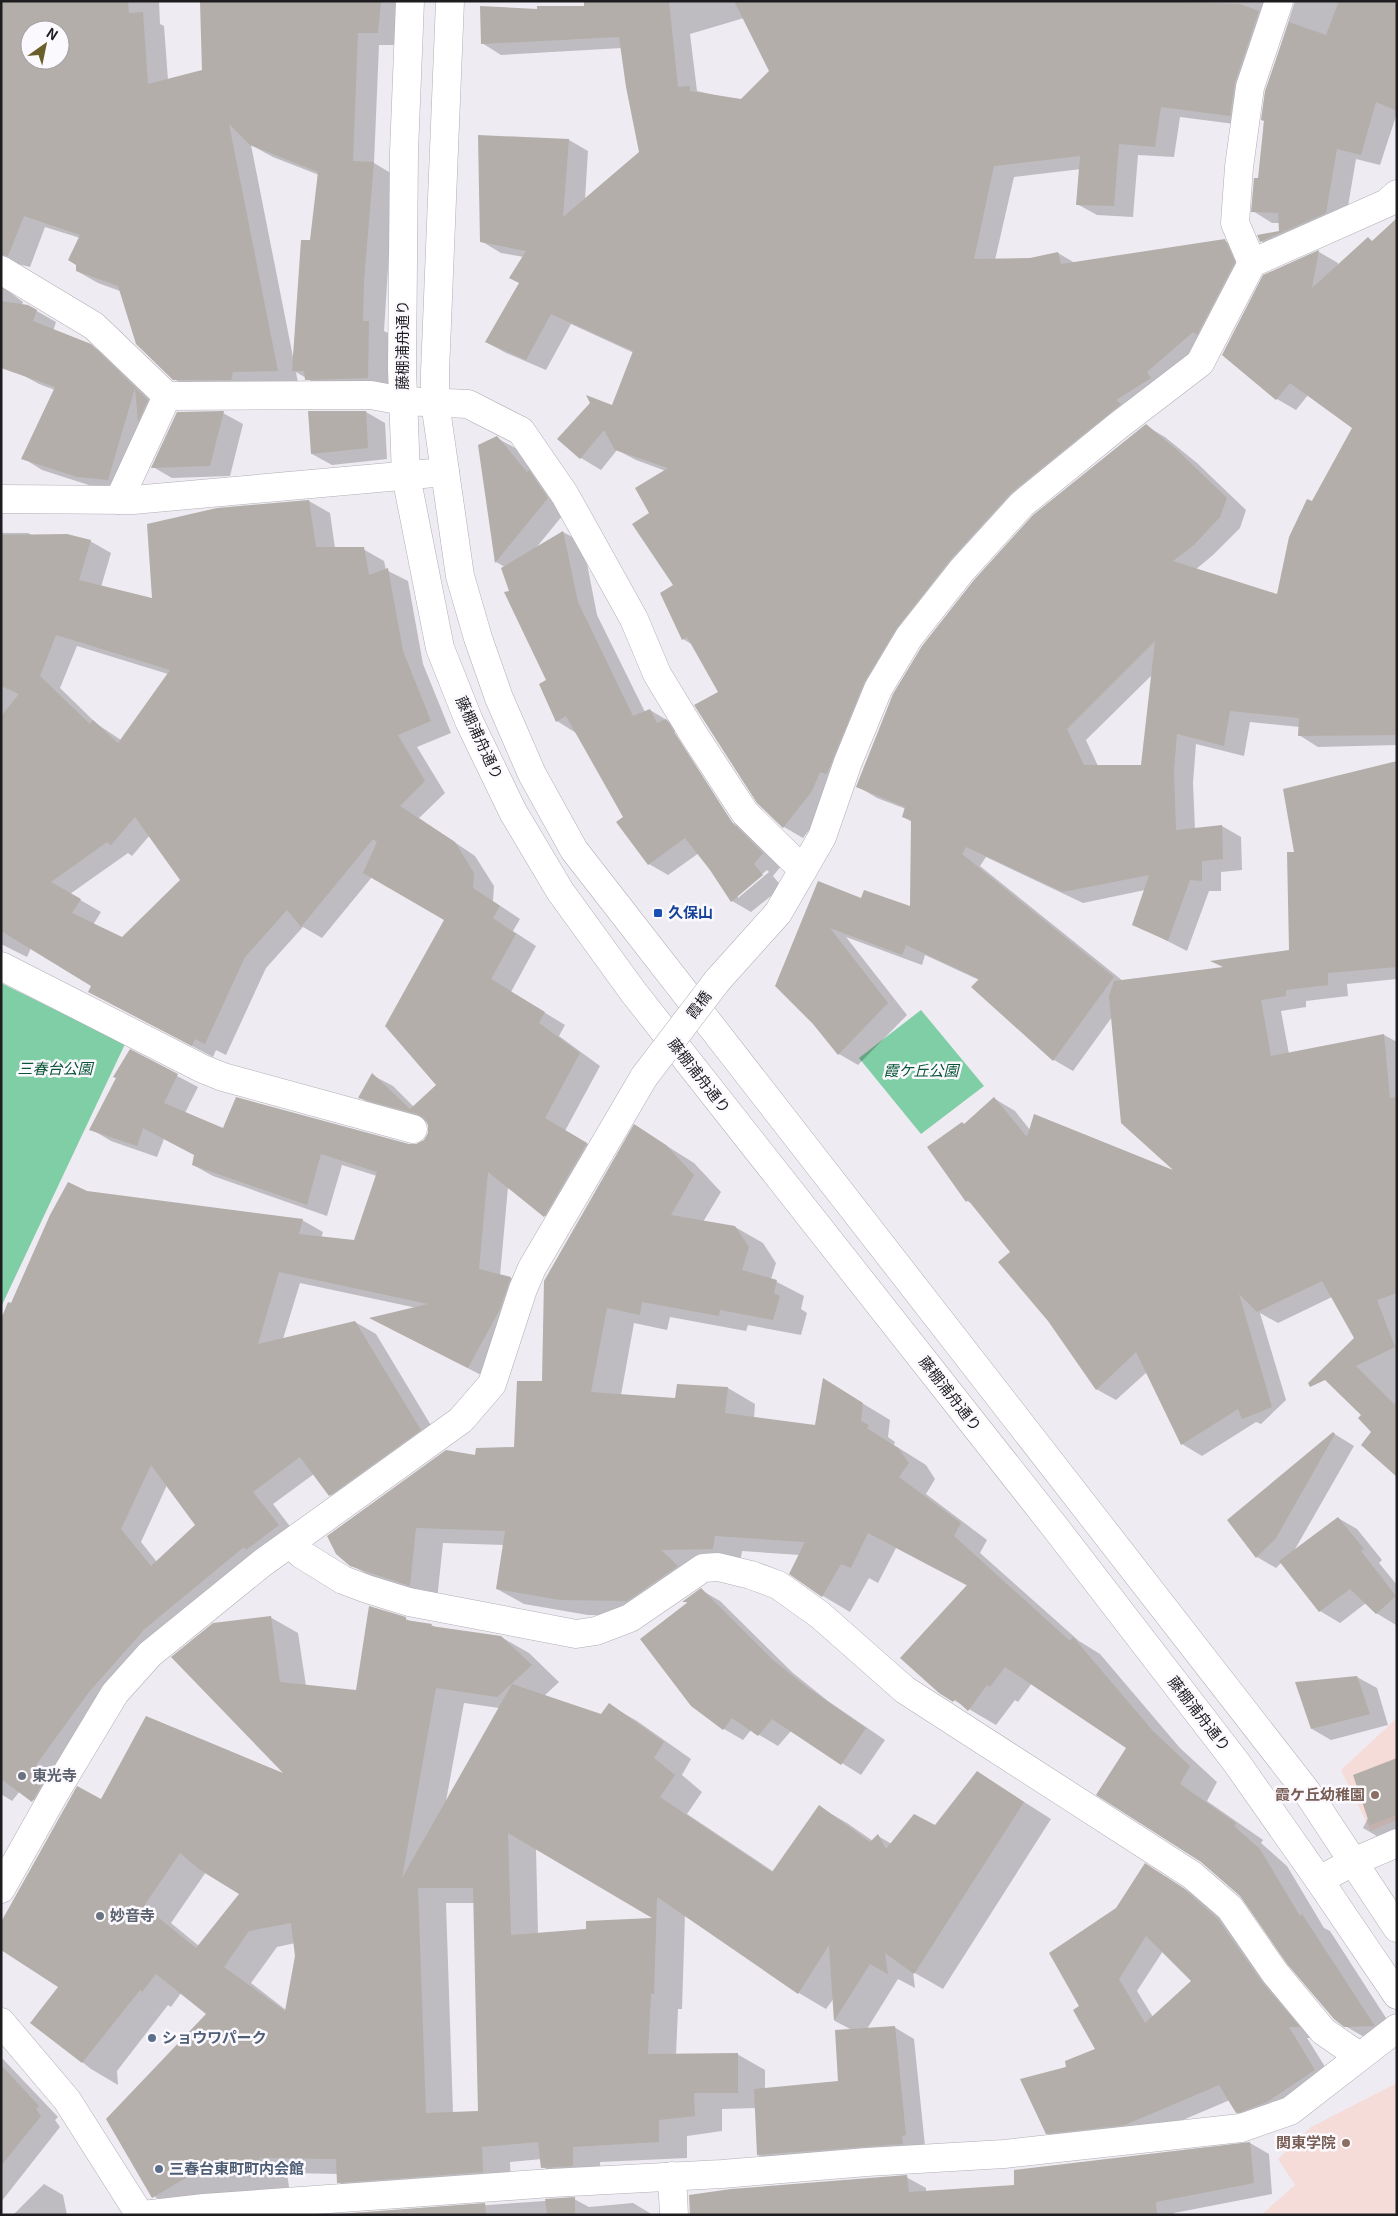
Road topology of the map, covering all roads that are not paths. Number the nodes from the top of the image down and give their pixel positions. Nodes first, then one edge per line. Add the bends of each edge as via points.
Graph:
1 (410, 1) edge
2 (450, 1) edge
3 (1279, 1) edge
4 (1397, 194) edge
5 (1252, 263) junction
6 (1, 270) edge
7 (167, 396) junction
8 (403, 401) junction
9 (435, 402) junction
10 (446, 472) junction
11 (406, 476) junction
12 (1, 499) edge
13 (120, 500) junction
14 (803, 870) junction
15 (1, 966) edge
16 (413, 1129) dead end
17 (290, 1544) junction
18 (1397, 1843) edge
19 (1353, 1862) junction
20 (1319, 1880) junction
21 (1, 1889) edge
22 (1397, 1928) edge
23 (1397, 1995) edge
24 (1, 2022) edge
25 (1397, 2028) edge
26 (1359, 2056) junction
27 (672, 2176) junction
28 (141, 2215) edge
29 (674, 2215) edge

1 - 8 street, 藤棚浦舟通り via 404,152
2 - 9 street
3 - 5 street via 1250,87 1239,166 1236,223
4 - 5 street via 1387,203
5 - 14 street, 霞橋 via 1200,363 1022,504 962,570 910,636 878,688 822,837
6 - 7 street via 94,326
7 - 8 street via 371,395
7 - 13 street
8 - 9 street
8 - 11 street, 藤棚浦舟通り
9 - 10 street
9 - 14 street via 468,404 521,431 565,495 634,619 657,674 699,743 745,813
10 - 11 street
10 - 19 street via 460,576 478,638 499,698 532,774 574,850 1289,1769
11 - 13 street
11 - 20 street, 藤棚浦舟通り via 440,648 469,721 513,812 560,891 634,993 1058,1530 1236,1762
12 - 13 street
14 - 17 street, 霞橋, bridge via 778,913 717,980 644,1077 532,1268 492,1384 461,1420
15 - 16 street via 210,1072
17 - 21 street, 霞橋 via 150,1654 115,1693
17 - 26 street via 343,1580 376,1592 409,1602 576,1634 596,1631 630,1618 703,1568 718,1567 778,1585 820,1615 905,1690 1192,1875 1230,1908 1275,1973 1323,2031
18 - 19 street
19 - 20 street
19 - 22 street
20 - 23 street, 藤棚浦舟通り
24 - 28 street via 67,2100
25 - 26 street
26 - 27 street via 1290,2111 1241,2128 1004,2154
27 - 28 street via 551,2182
27 - 29 street

